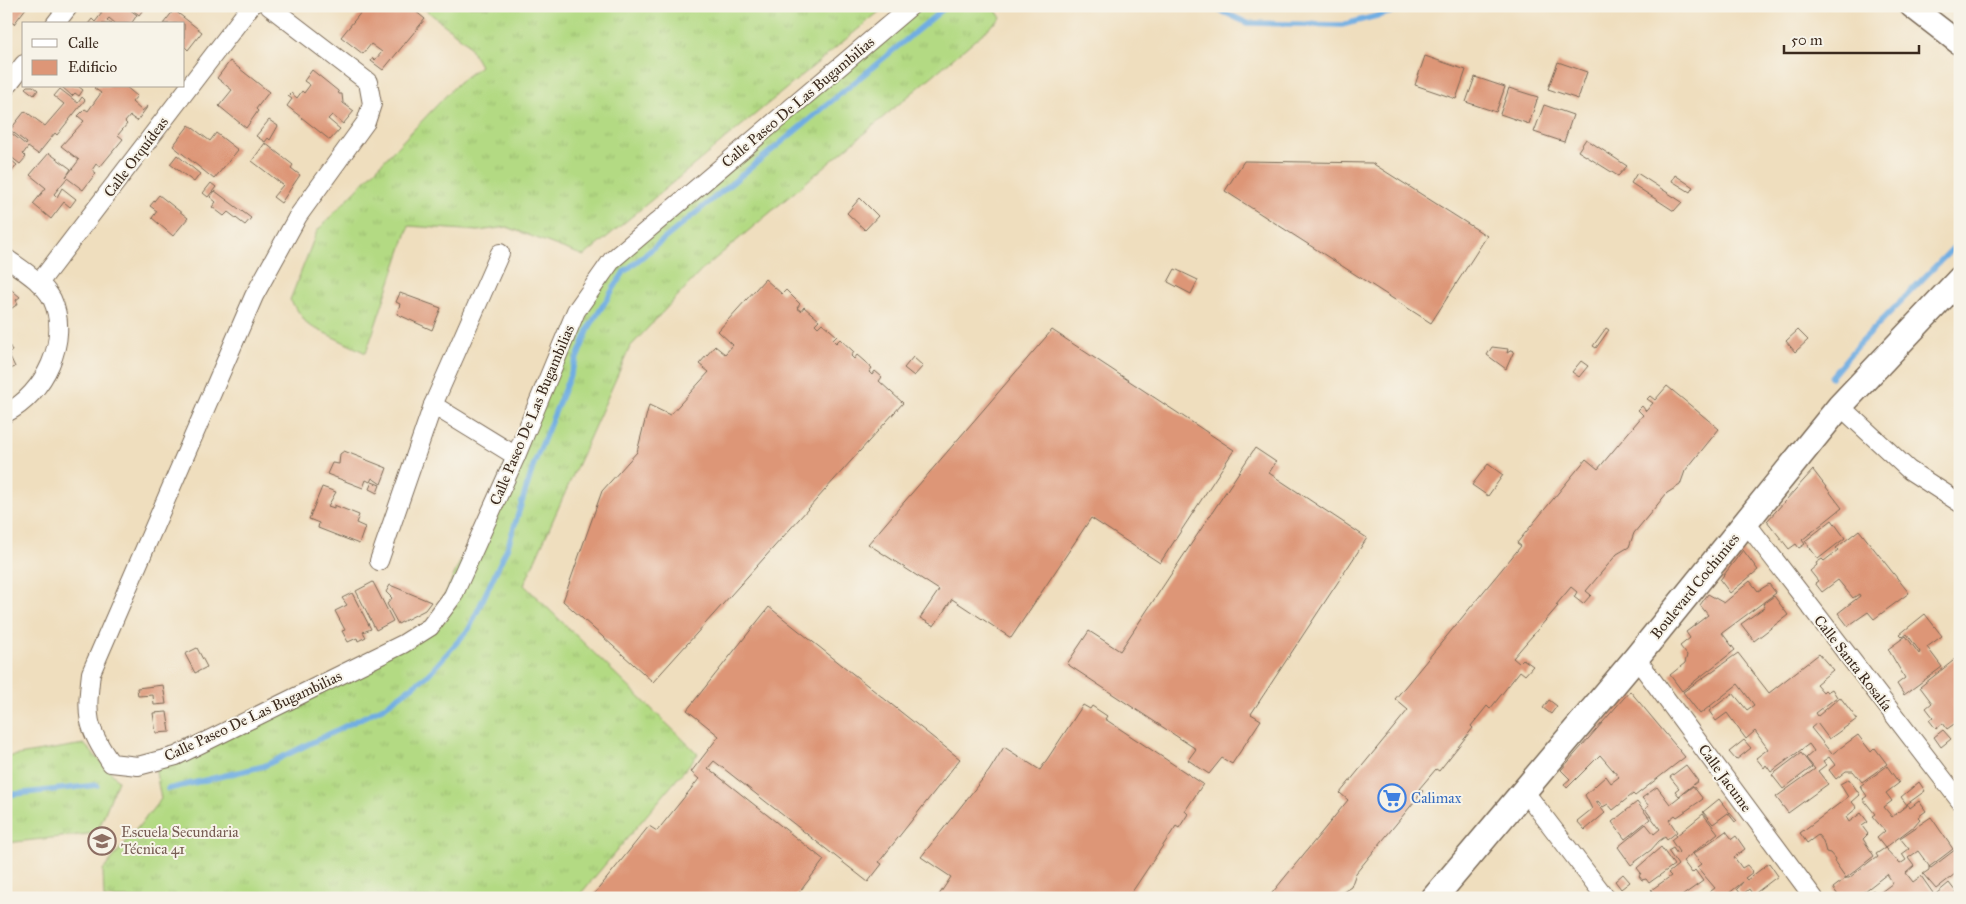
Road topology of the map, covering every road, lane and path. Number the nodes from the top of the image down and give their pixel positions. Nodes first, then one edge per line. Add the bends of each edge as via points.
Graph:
1 (69, 6) edge
2 (251, 6) edge
3 (269, 6) edge
4 (911, 6) edge
5 (1911, 6) edge
6 (57, 22) edge
7 (1960, 44) edge
8 (22, 67) edge
9 (6, 87) edge
10 (500, 253) dead end
11 (6, 258) edge
12 (1960, 278) edge
13 (39, 283) junction
14 (433, 405) junction
15 (1840, 406) junction
16 (6, 413) edge
17 (516, 456) junction
18 (1960, 503) edge
19 (1746, 524) junction
20 (379, 561) dead end
21 (1636, 658) junction
22 (1525, 792) junction
23 (1960, 802) edge
24 (1434, 898) edge
25 (1606, 898) edge
26 (1814, 898) edge

1 - 6 street
2 - 13 street, Calle Orquídeas
3 - 17 street, Calle Paseo De Las Bugambilias via 368,82 372,104 366,122 298,216 254,296 91,673 86,709 94,740 111,763 138,766 176,756 403,644 430,627 453,596
4 - 17 street, Calle Paseo De Las Bugambilias via 612,260 576,311
5 - 7 street
8 - 9 street
10 - 14 street
11 - 13 street
12 - 15 main road, Boulevard Cochimies
13 - 16 street via 51,298 58,324 55,354 42,381 20,406
14 - 17 street
14 - 20 street
15 - 18 street via 1909,470
15 - 19 main road, Boulevard Cochimies
19 - 21 main road, Boulevard Cochimies
19 - 23 street, Calle Santa Rosalía
21 - 22 main road, Boulevard Cochimies
21 - 26 street, Calle Jacume
22 - 24 main road, Boulevard Cochimies
22 - 25 street

